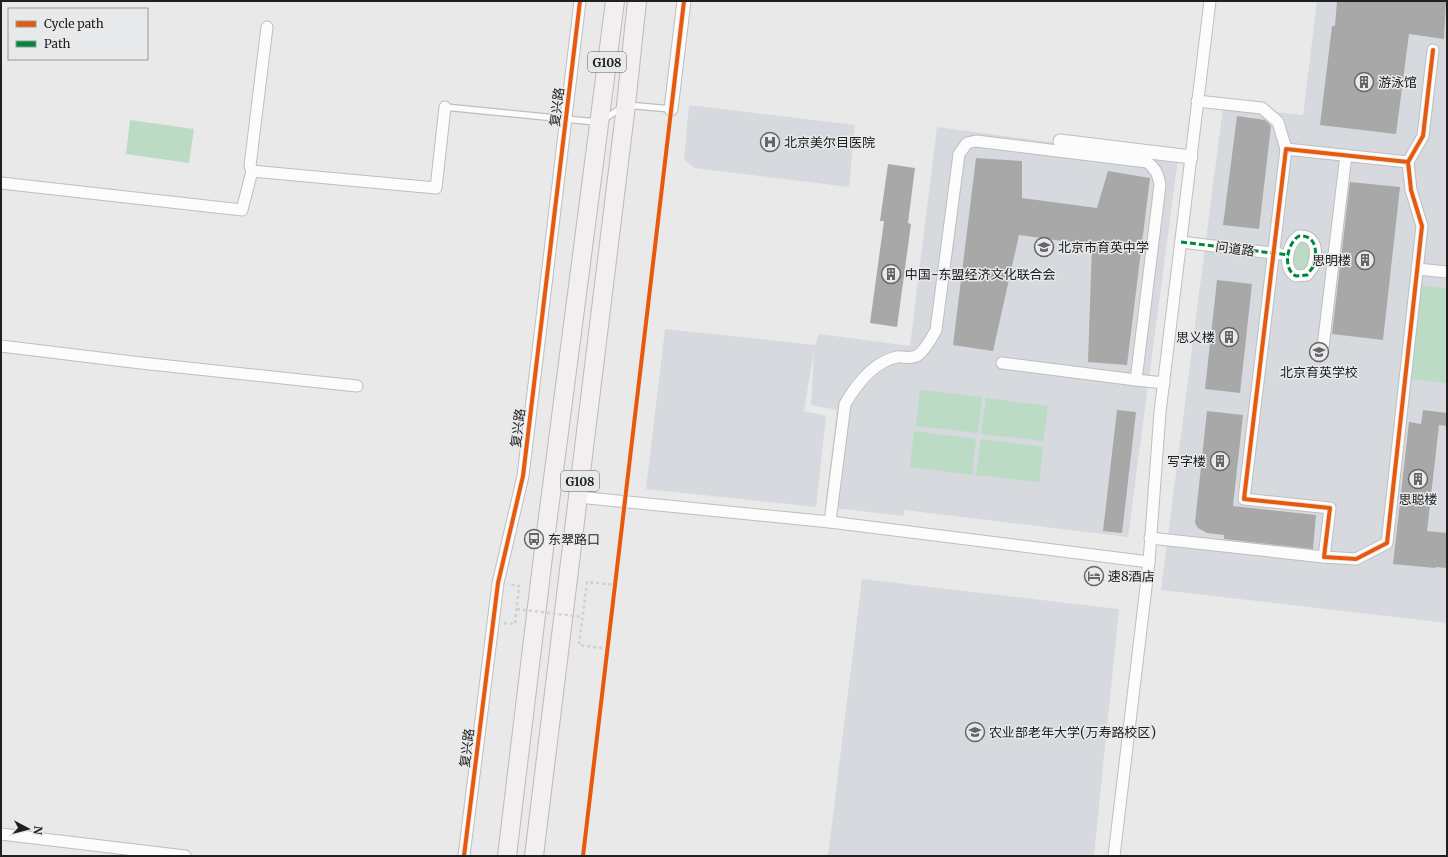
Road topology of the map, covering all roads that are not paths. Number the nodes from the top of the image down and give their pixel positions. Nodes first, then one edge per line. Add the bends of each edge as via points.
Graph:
1 (580, 1) edge
2 (615, 1) edge
3 (637, 1) edge
4 (684, 1) edge
5 (1210, 1) edge
6 (267, 27) dead end
7 (1433, 50) dead end
8 (1197, 101) junction
9 (626, 105) junction
10 (445, 107) joint
11 (671, 109) joint
12 (566, 120) junction
13 (598, 122) junction
14 (1060, 141) dead end
15 (1286, 149) junction
16 (1346, 155) junction
17 (1191, 157) junction
18 (1408, 162) junction
19 (252, 171) junction
20 (1, 183) edge
21 (1181, 242) junction
22 (1273, 253) junction
23 (1288, 255) junction
24 (1315, 258) junction
25 (1333, 260) junction
26 (1417, 269) junction
27 (1447, 272) edge
28 (1, 346) edge
29 (1323, 347) dead end
30 (1002, 363) dead end
31 (1136, 380) junction
32 (1164, 383) junction
33 (358, 386) dead end
34 (578, 497) junction
35 (830, 522) junction
36 (1150, 538) junction
37 (1324, 557) junction
38 (1149, 562) junction
39 (1, 834) edge
40 (185, 856) edge
41 (464, 856) edge
42 (507, 856) edge
43 (534, 856) edge
44 (1114, 856) edge

1 - 12 street, 复兴路
2 - 13 highway, G108
3 - 9 highway, G108
4 - 11 street
5 - 8 street
6 - 19 street via 250,166
7 - 18 street via 1423,136
8 - 15 street via 1262,108 1278,122
8 - 17 street
9 - 11 lane
9 - 13 lane
9 - 34 highway, G108
10 - 12 lane
10 - 19 street via 436,188
12 - 13 lane
12 - 41 street, 复兴路 via 523,476 498,583
13 - 42 highway, G108
14 - 17 street
15 - 16 street
15 - 22 street
16 - 18 street
16 - 25 street
17 - 21 street
18 - 26 street via 1411,190 1422,226
19 - 20 street via 242,210
21 - 22 street, 问道路
21 - 32 street
22 - 23 street, 问道路
22 - 37 street via 1244,499 1330,508
23 - 24 street via 1290,272 1300,277 1310,273
23 - 24 street via 1294,239 1306,236 1315,246
24 - 25 street
25 - 29 street
26 - 27 street
26 - 37 street via 1387,543 1356,559
28 - 33 street
30 - 31 street
31 - 32 street
31 - 35 street via 1160,185 1155,168 1147,162 976,141 967,143 959,154 936,330 919,355 913,358 897,357 866,375 846,404
32 - 36 street
34 - 35 street
34 - 43 highway, G108
35 - 38 street
36 - 37 street
36 - 38 street
38 - 44 street
39 - 40 street

